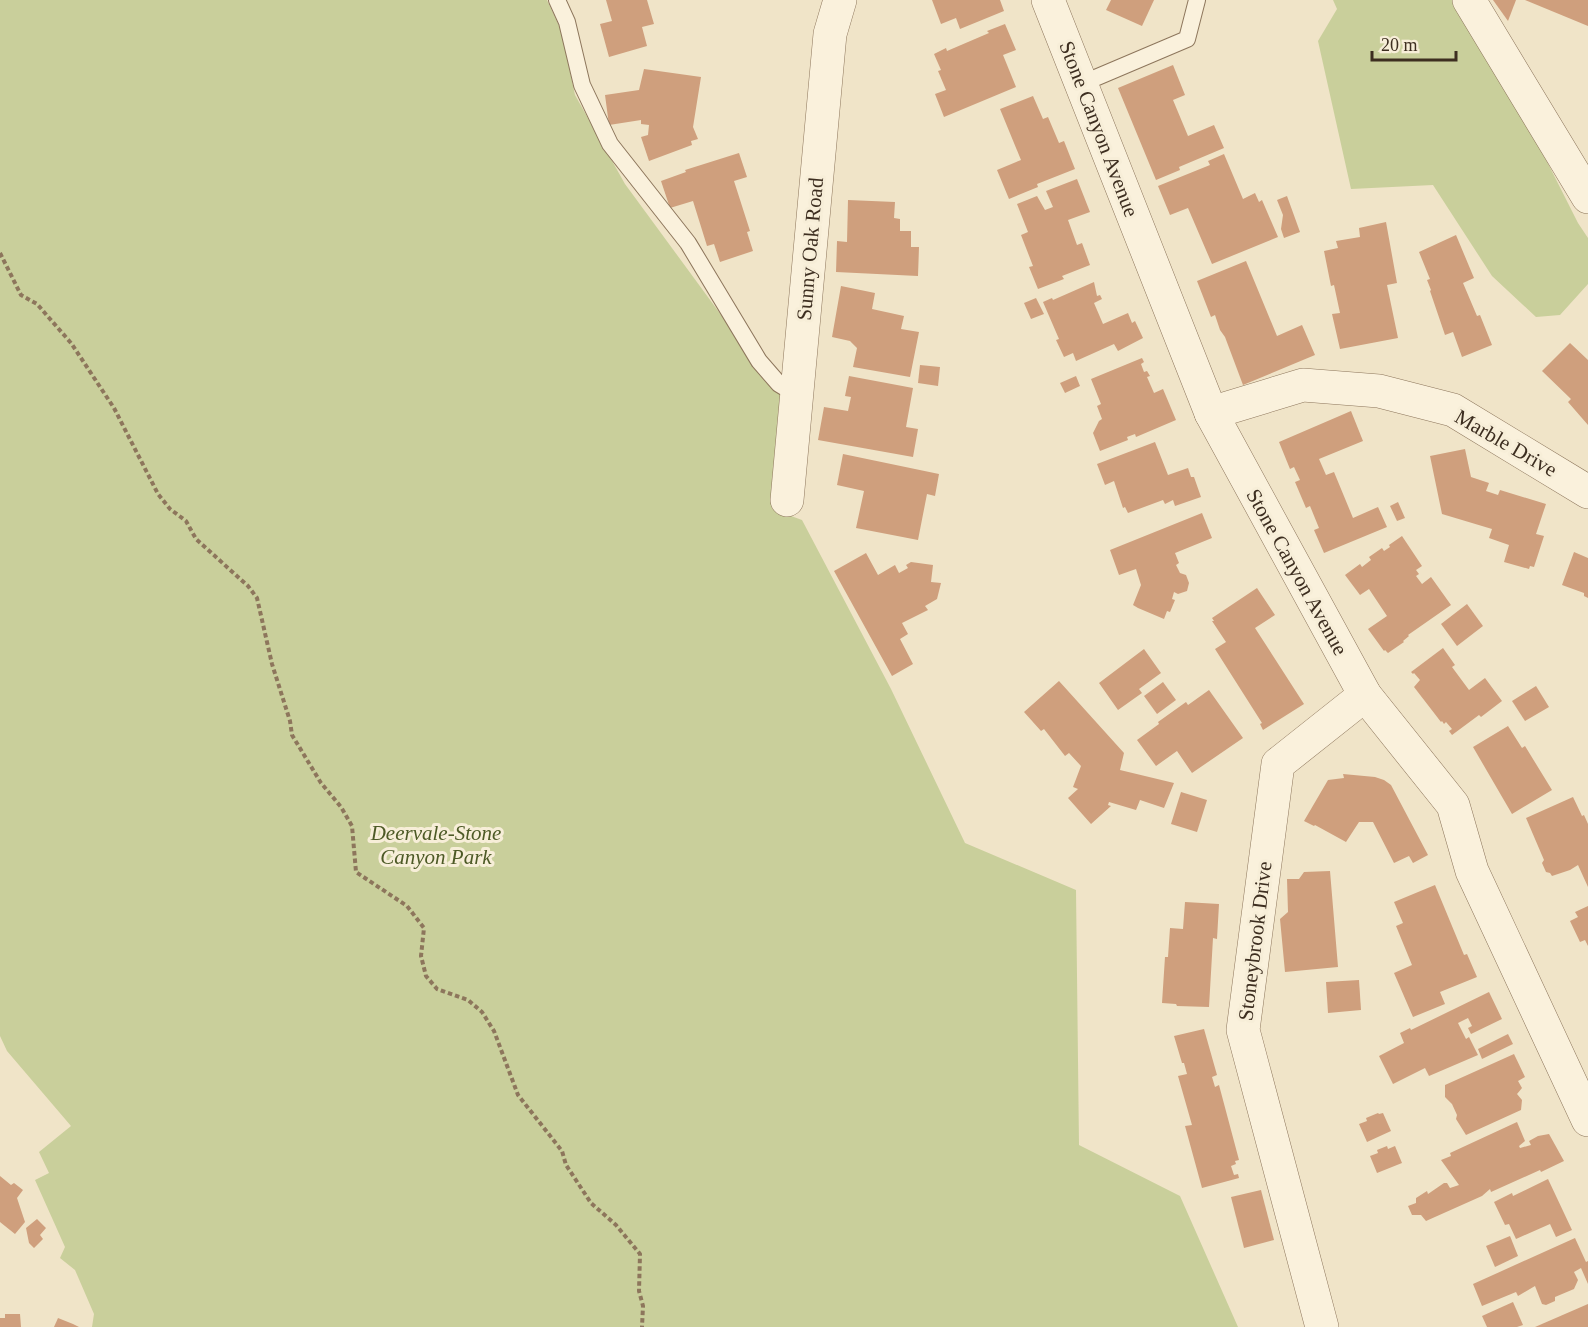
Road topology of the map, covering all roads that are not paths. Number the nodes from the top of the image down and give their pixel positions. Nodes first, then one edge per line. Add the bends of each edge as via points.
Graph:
1 (557, 0) edge
2 (840, 0) edge
3 (1048, 0) edge
4 (1197, 0) edge
5 (1469, 0) edge
6 (1081, 84) junction
7 (1588, 197) edge
8 (797, 395) junction
9 (1211, 413) junction
10 (1588, 492) edge
11 (787, 500) dead end
12 (1365, 695) junction
13 (1588, 1120) edge
14 (1322, 1327) edge

1 - 8 lane via 567,22 582,85 610,144 688,243 759,361 779,384
2 - 8 street, Sunny Oak Road via 830,34
3 - 6 street, Stone Canyon Avenue
4 - 6 lane via 1187,39
5 - 7 street
6 - 9 street, Stone Canyon Avenue
8 - 11 street, Sunny Oak Road
9 - 10 street, Marble Drive via 1303,385 1379,391 1453,410
9 - 12 street, Stone Canyon Avenue
12 - 13 street, Stone Canyon Avenue via 1453,805 1472,871
12 - 14 street, Stoneybrook Drive via 1278,764 1244,1030

